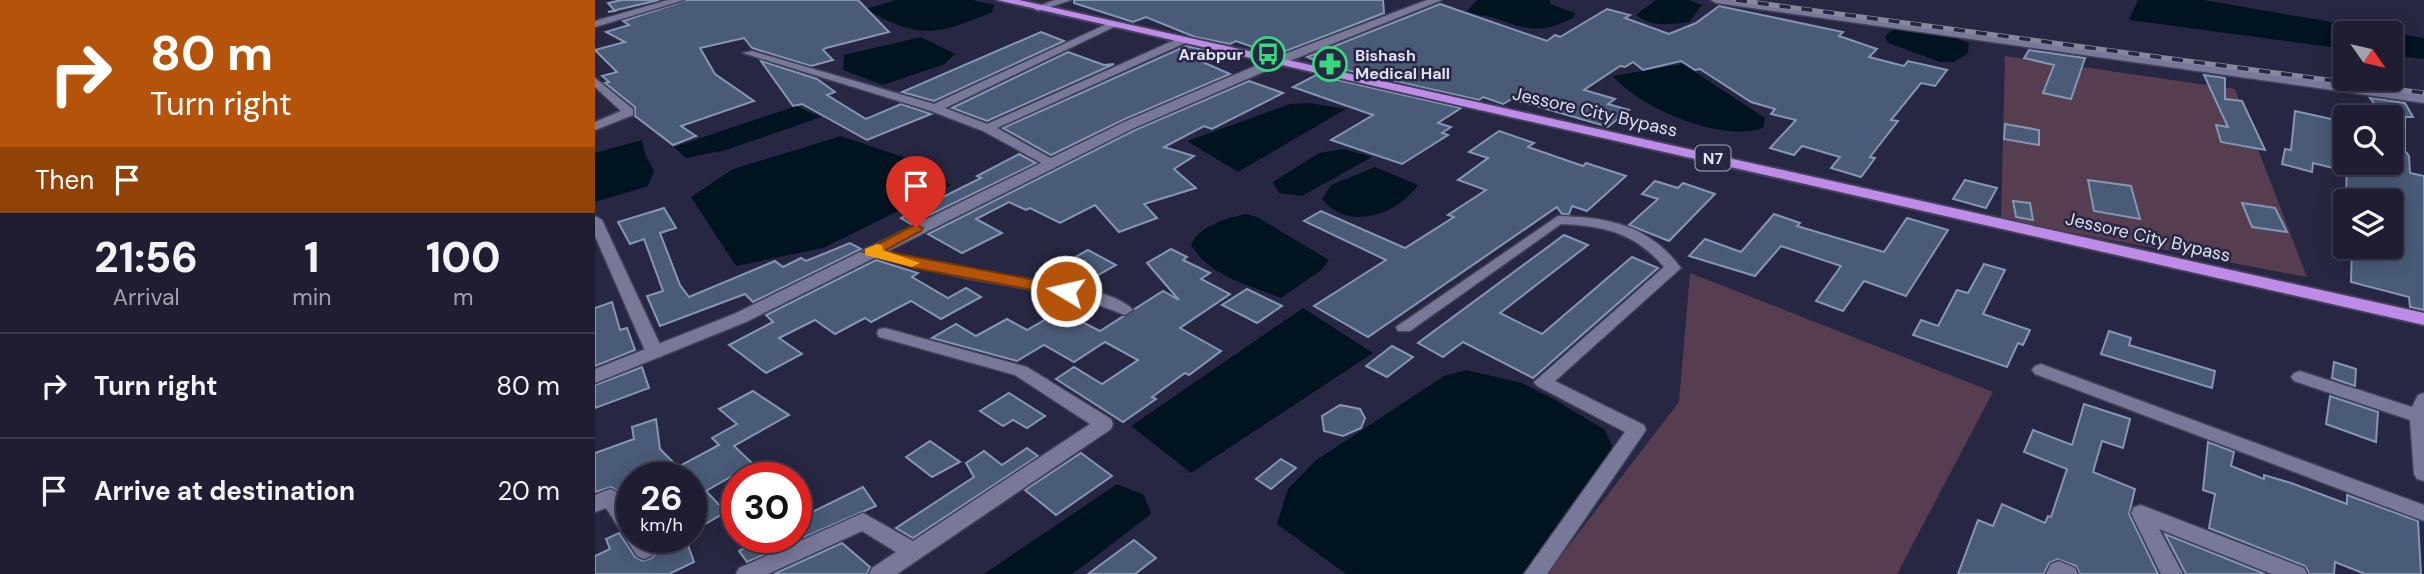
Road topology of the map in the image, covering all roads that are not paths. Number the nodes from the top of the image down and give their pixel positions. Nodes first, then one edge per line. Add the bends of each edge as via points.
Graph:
1 (680, 0) edge
2 (1003, 0) edge
3 (1066, 0) edge
4 (1437, 0) edge
5 (1716, 0) edge
6 (1038, 8) junction
7 (595, 24) edge
8 (1112, 24) junction
9 (1181, 41) junction
10 (748, 53) dead end
11 (1278, 61) junction
12 (595, 81) edge
13 (2424, 99) edge
14 (935, 108) junction
15 (595, 126) edge
16 (987, 128) junction
17 (1049, 163) junction
18 (595, 220) edge
19 (870, 252) junction
20 (1125, 310) dead end
21 (2424, 319) edge
22 (1404, 327) dead end
23 (885, 333) dead end
24 (655, 353) junction
25 (2041, 370) dead end
26 (595, 376) edge
27 (2300, 377) dead end
28 (2422, 411) edge
29 (2424, 474) edge
30 (595, 504) edge
31 (616, 506) edge
32 (2424, 513) edge
33 (812, 537) edge
34 (913, 552) junction
35 (780, 553) edge
36 (747, 574) edge
37 (880, 574) edge
38 (1535, 574) edge
39 (2057, 574) edge
40 (2067, 574) edge
41 (2172, 574) edge
42 (2295, 574) edge

1 - 7 street
2 - 6 highway, Jessore City Bypass / N7
3 - 6 street
4 - 11 street
5 - 13 street
6 - 8 highway, Jessore City Bypass / N7
8 - 9 highway, Jessore City Bypass / N7
8 - 14 street
9 - 11 highway, Jessore City Bypass / N7
9 - 16 street
10 - 14 street
11 - 17 street
11 - 21 highway, Jessore City Bypass / N7
12 - 15 street via 629,112
14 - 16 street
16 - 17 street
17 - 19 street
18 - 24 street
19 - 20 street via 1066,291 1113,302
19 - 24 street via 778,300
22 - 38 street via 1557,220 1591,221 1626,230 1655,247 1673,268 1543,382 1637,430
23 - 34 street via 1021,371 1104,424
24 - 26 street
25 - 32 street
27 - 28 street
28 - 29 street
30 - 31 street via 610,497
33 - 34 street via 863,521
34 - 37 street
35 - 36 street
39 - 40 street via 2059,570
41 - 42 street via 2141,513

